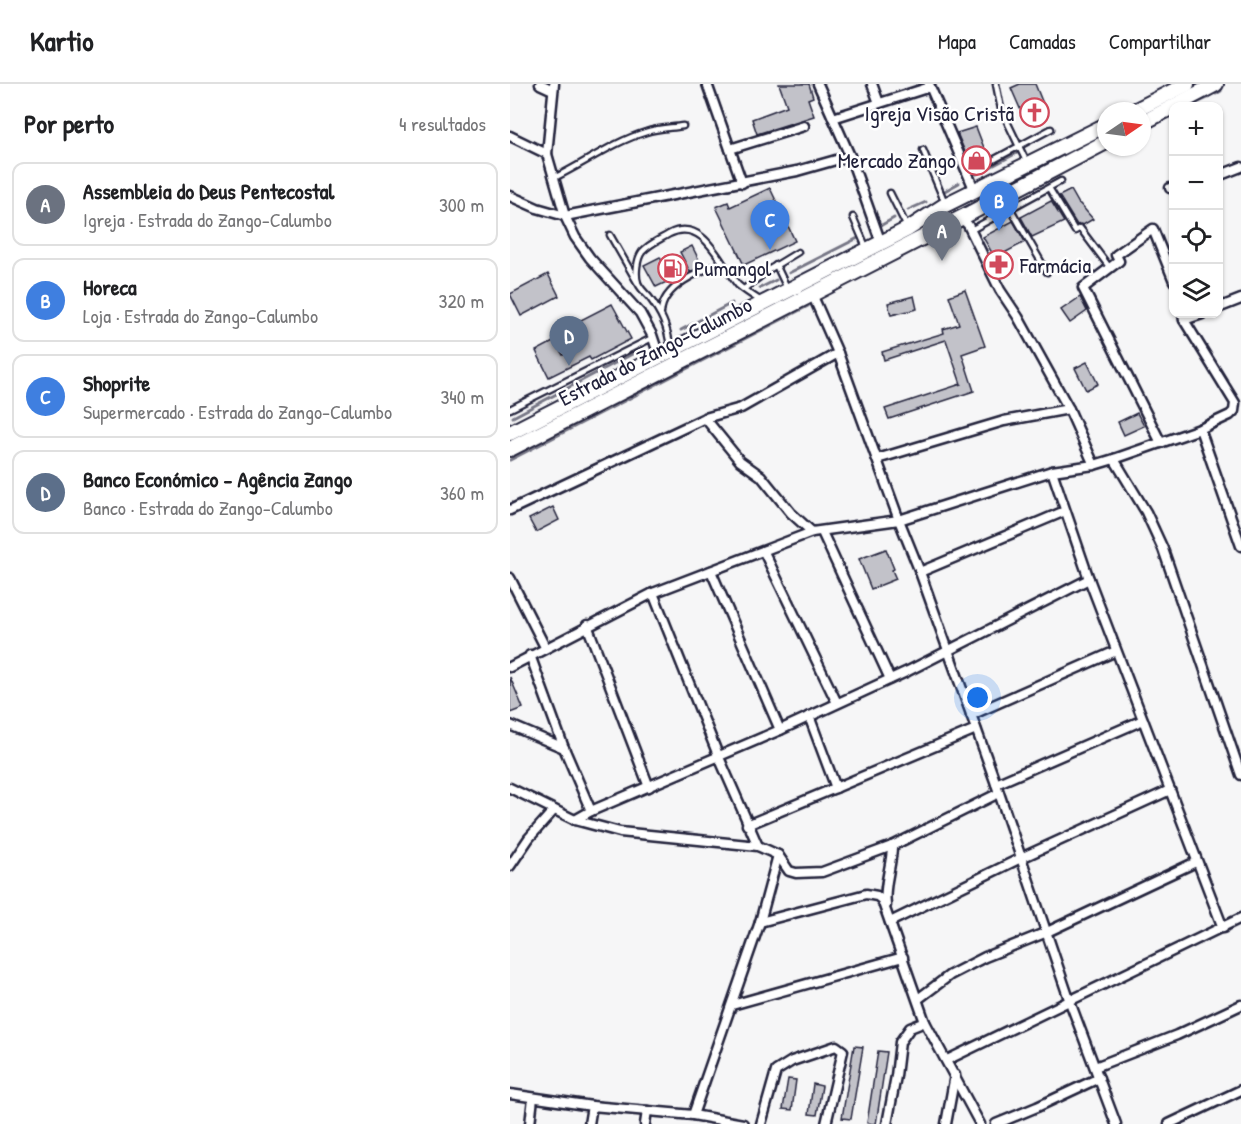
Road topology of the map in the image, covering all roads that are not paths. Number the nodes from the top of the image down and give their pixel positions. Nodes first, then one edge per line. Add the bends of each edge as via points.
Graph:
1 (540, 84) edge
2 (709, 84) edge
3 (818, 84) edge
4 (872, 84) edge
5 (996, 84) edge
6 (1187, 84) edge
7 (1216, 84) edge
8 (930, 85) edge
9 (554, 87) edge
10 (1151, 102) edge
11 (879, 103) junction
12 (833, 118) junction
13 (1151, 118) edge
14 (683, 126) dead end
15 (804, 126) dead end
16 (1051, 129) dead end
17 (1097, 130) edge
18 (510, 136) edge
19 (1018, 146) junction
20 (1097, 147) edge
21 (730, 149) junction
22 (923, 150) dead end
23 (547, 154) junction
24 (849, 156) junction
25 (1028, 165) junction
26 (1241, 167) edge
27 (966, 174) junction
28 (1223, 174) edge
29 (554, 178) junction
30 (1061, 181) dead end
31 (742, 183) junction
32 (1049, 188) junction
33 (975, 191) junction
34 (890, 193) dead end
35 (510, 196) edge
36 (1003, 196) junction
37 (945, 205) junction
38 (1011, 209) junction
39 (566, 216) junction
40 (853, 217) dead end
41 (961, 218) junction
42 (908, 229) junction
43 (971, 230) junction
44 (610, 235) dead end
45 (881, 243) junction
46 (868, 250) junction
47 (798, 252) dead end
48 (722, 263) junction
49 (776, 265) junction
50 (1110, 268) junction
51 (1169, 271) edge
52 (1047, 272) dead end
53 (638, 284) junction
54 (744, 289) junction
55 (789, 291) junction
56 (812, 294) junction
57 (1241, 299) edge
58 (765, 304) junction
59 (1223, 306) edge
60 (661, 313) junction
61 (1185, 318) edge
62 (652, 338) junction
63 (838, 353) junction
64 (665, 354) junction
65 (510, 409) edge
66 (1069, 409) junction
67 (705, 418) junction
68 (512, 429) edge
69 (1200, 429) junction
70 (1161, 443) junction
71 (510, 449) edge
72 (877, 459) junction
73 (1114, 459) junction
74 (1094, 465) junction
75 (1052, 471) junction
76 (510, 510) edge
77 (1065, 511) junction
78 (898, 520) junction
79 (812, 532) junction
80 (822, 532) junction
81 (1241, 546) edge
82 (764, 552) junction
83 (711, 571) junction
84 (920, 572) junction
85 (510, 578) edge
86 (1089, 579) junction
87 (512, 588) edge
88 (653, 593) junction
89 (587, 625) junction
90 (545, 647) junction
91 (947, 651) junction
92 (1116, 651) junction
93 (530, 655) junction
94 (510, 667) edge
95 (890, 678) junction
96 (837, 703) junction
97 (971, 715) junction
98 (808, 716) junction
99 (1143, 720) junction
100 (510, 725) edge
101 (976, 729) junction
102 (780, 730) junction
103 (564, 748) junction
104 (718, 755) junction
105 (1241, 776) edge
106 (996, 784) junction
107 (649, 787) junction
108 (510, 788) edge
109 (836, 788) junction
110 (1170, 790) junction
111 (999, 793) junction
112 (554, 810) junction
113 (591, 811) junction
114 (575, 820) junction
115 (747, 825) junction
116 (758, 846) junction
117 (892, 846) junction
118 (778, 855) junction
119 (1022, 858) junction
120 (512, 860) edge
121 (1196, 862) junction
122 (886, 912) junction
123 (1241, 918) edge
124 (760, 922) junction
125 (890, 922) junction
126 (1223, 928) junction
127 (1047, 932) junction
128 (903, 957) junction
129 (918, 999) junction
130 (1070, 1002) junction
131 (732, 1005) junction
132 (1241, 1005) edge
133 (925, 1022) junction
134 (947, 1060) junction
135 (1095, 1068) junction
136 (955, 1075) junction
137 (1099, 1078) junction
138 (1241, 1090) edge
139 (510, 1094) edge
140 (534, 1098) junction
141 (592, 1106) junction
142 (647, 1111) junction
143 (693, 1115) junction
144 (707, 1121) edge
145 (530, 1124) edge
146 (589, 1124) edge
147 (645, 1124) edge
148 (743, 1124) edge
149 (761, 1124) edge
150 (826, 1124) edge
151 (887, 1124) edge
152 (946, 1124) edge
153 (980, 1124) edge
154 (996, 1124) edge
155 (1116, 1124) edge
156 (1169, 1124) edge

1 - 9 street
2 - 21 street
3 - 12 street
4 - 11 street
5 - 19 lane via 1001,109
6 - 10 main road
7 - 13 main road
8 - 11 street
8 - 27 street
9 - 23 street
11 - 12 street
12 - 24 street
14 - 29 lane via 647,131 605,148
15 - 21 street
16 - 19 lane
17 - 25 main road, Estrada do Zango-Calumbo
18 - 23 street
19 - 25 lane
19 - 27 lane
20 - 36 main road, Estrada do Zango-Calumbo
21 - 31 street
22 - 37 lane
23 - 29 street
24 - 31 street
24 - 45 street
25 - 33 main road, Estrada do Zango-Calumbo
26 - 28 street
27 - 33 street
29 - 39 street
30 - 32 lane
31 - 39 street
32 - 38 lane
32 - 50 lane via 1075,231 1080,228
33 - 37 main road, Estrada do Zango-Calumbo
34 - 42 lane
35 - 39 street
36 - 38 lane
36 - 41 main road, Estrada do Zango-Calumbo
37 - 42 main road, Estrada do Zango-Calumbo
38 - 43 lane
38 - 52 lane
39 - 62 street via 575,237 640,313
40 - 46 lane
41 - 43 street
41 - 56 main road, Estrada do Zango-Calumbo
42 - 45 main road, Estrada do Zango-Calumbo
43 - 66 street via 1000,290
44 - 53 lane
45 - 46 main road, Estrada do Zango-Calumbo
46 - 55 main road, Estrada do Zango-Calumbo
47 - 49 lane
48 - 53 lane via 704,239 678,229 649,244 639,256
48 - 54 lane
48 - 60 lane via 674,287 661,304
49 - 54 lane
49 - 55 lane
50 - 51 street via 1119,261 1116,255 1153,229
50 - 70 street via 1083,288
53 - 60 lane
54 - 58 lane
55 - 58 main road, Estrada do Zango-Calumbo
56 - 63 street
56 - 71 main road, Estrada do Zango-Calumbo
57 - 59 street
58 - 64 main road, Estrada do Zango-Calumbo
60 - 64 lane via 666,323
61 - 69 street via 1235,403 1230,415
62 - 64 street
62 - 65 lane
63 - 67 street via 741,408
63 - 72 street
64 - 68 main road, Estrada do Zango-Calumbo
66 - 72 street via 1004,421
66 - 74 street
67 - 76 street
67 - 79 street via 740,461 761,476
69 - 70 street
69 - 81 street
70 - 73 street
72 - 78 street
73 - 74 street
73 - 105 street via 1163,549
74 - 75 street
75 - 77 street
75 - 78 street
77 - 84 street
77 - 86 street
78 - 80 street
78 - 84 street
79 - 80 street
79 - 82 street
80 - 95 street
82 - 83 street
82 - 96 street
83 - 88 street
83 - 102 street
84 - 91 street
85 - 87 street
86 - 91 street
86 - 92 street
87 - 90 street
88 - 89 street
88 - 104 street
89 - 90 street
89 - 107 street
90 - 93 street
91 - 95 street
91 - 97 street
92 - 97 street
92 - 99 street
93 - 94 street
93 - 103 street
95 - 96 street
96 - 98 street
97 - 101 street
98 - 102 street
98 - 109 street
99 - 106 street
99 - 110 street
100 - 103 street
101 - 106 street
101 - 109 street
102 - 104 street
103 - 113 street
104 - 107 street
104 - 115 street
106 - 111 street
107 - 113 street
108 - 112 street
109 - 115 street
110 - 119 street
110 - 121 street
111 - 117 street
111 - 119 street
112 - 114 street
112 - 120 street
113 - 114 street
114 - 116 street via 620,832
115 - 116 street
116 - 118 street
117 - 118 street via 822,872 789,871
117 - 122 street via 884,896
118 - 124 street
119 - 125 street
119 - 127 street
121 - 126 street
121 - 127 street
122 - 124 street via 882,900 866,894
122 - 125 street
123 - 126 street
124 - 131 street
125 - 128 street
126 - 130 street
127 - 129 street via 950,975
127 - 130 street
128 - 129 street
128 - 131 street
129 - 133 street
130 - 134 street
130 - 135 street
131 - 143 street
132 - 135 street
133 - 134 street
133 - 151 street via 910,1028 900,1042
134 - 136 street
135 - 137 street
136 - 152 street
136 - 153 street
137 - 154 street
137 - 155 street
138 - 156 street
139 - 140 street
140 - 141 street
140 - 145 street
141 - 142 street
141 - 146 street
142 - 143 street
142 - 147 street
143 - 144 street
144 - 148 street
149 - 150 street via 776,1071 792,1061 836,1046 843,1051

